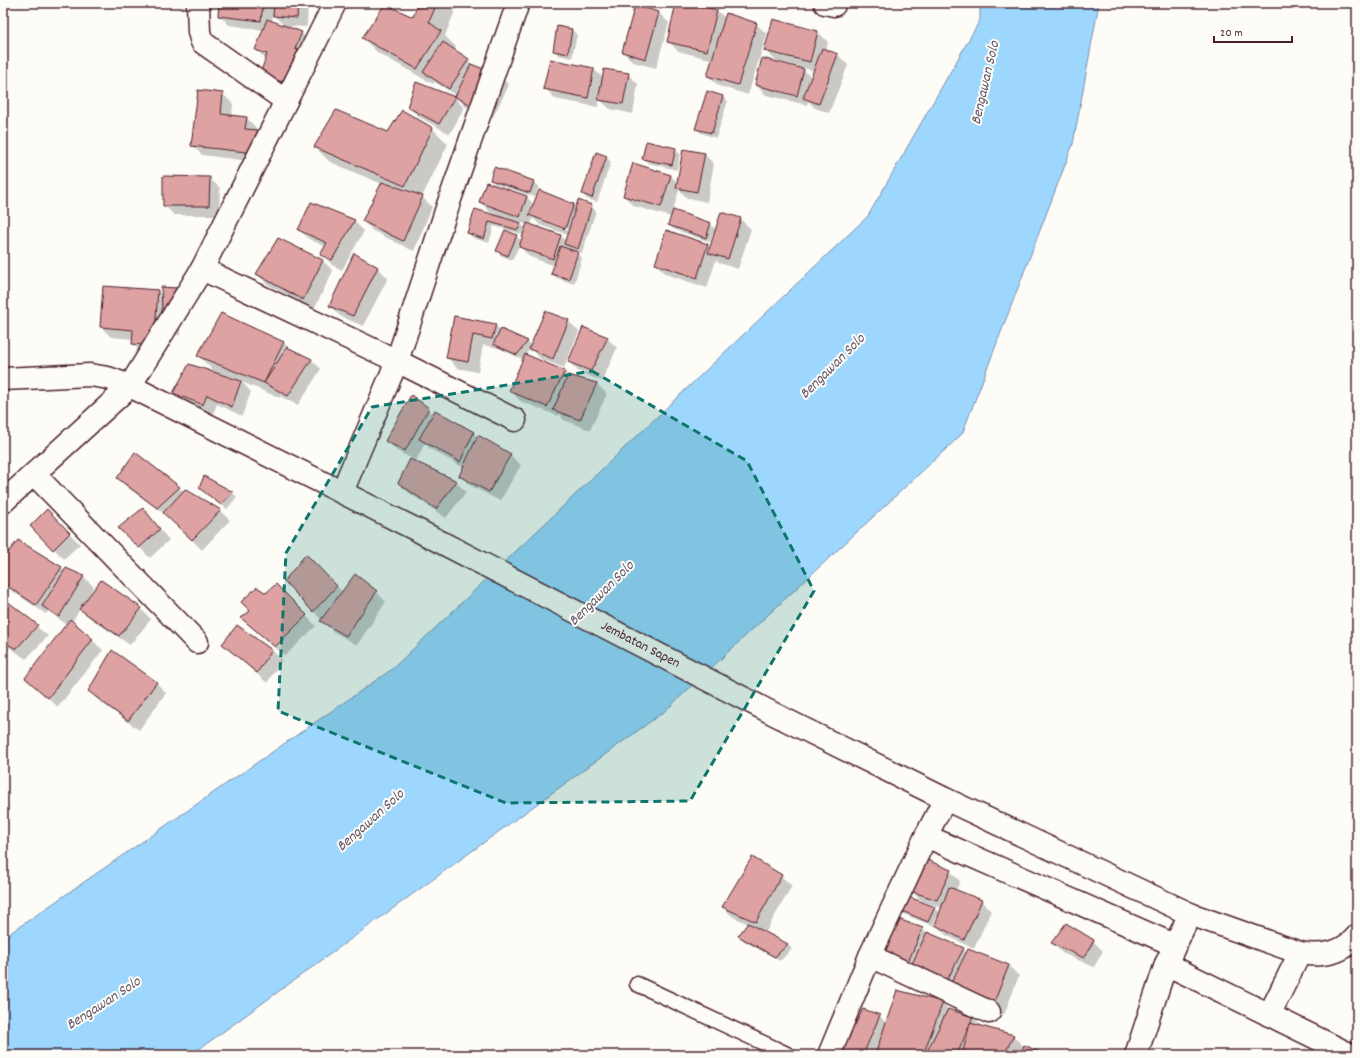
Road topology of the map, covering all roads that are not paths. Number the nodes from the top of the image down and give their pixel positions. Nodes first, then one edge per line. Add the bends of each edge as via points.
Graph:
1 (198, 3) edge
2 (335, 3) edge
3 (518, 3) edge
4 (286, 101) junction
5 (202, 268) junction
6 (397, 361) junction
7 (3, 379) edge
8 (130, 386) junction
9 (514, 420) dead end
10 (34, 474) junction
11 (342, 492) junction
12 (3, 502) edge
13 (197, 642) dead end
14 (945, 799) junction
15 (926, 836) junction
16 (1190, 914) junction
17 (1357, 936) edge
18 (1174, 945) junction
19 (1300, 953) junction
20 (870, 956) junction
21 (1166, 964) junction
22 (637, 984) dead end
23 (989, 1012) dead end
24 (1269, 1015) junction
25 (789, 1055) edge
26 (829, 1055) edge
27 (1136, 1055) edge
28 (1351, 1055) edge

1 - 4 street via 202,42
2 - 4 street
3 - 6 street
4 - 5 street
5 - 6 street
5 - 8 street
6 - 9 street
6 - 11 street
7 - 8 street, Jembatan Sapen via 90,375
8 - 10 street
8 - 11 street, Jembatan Sapen
10 - 12 street
10 - 13 street
11 - 14 street, Jembatan Sapen
14 - 15 street
14 - 16 street, Jembatan Sapen
15 - 18 street
15 - 20 street
16 - 18 street
16 - 19 street, Jembatan Sapen
17 - 19 street, Jembatan Sapen via 1342,949 1326,955
18 - 21 street
19 - 24 street
20 - 23 street
20 - 26 street
21 - 24 street
21 - 27 street
22 - 25 lane
24 - 28 street

